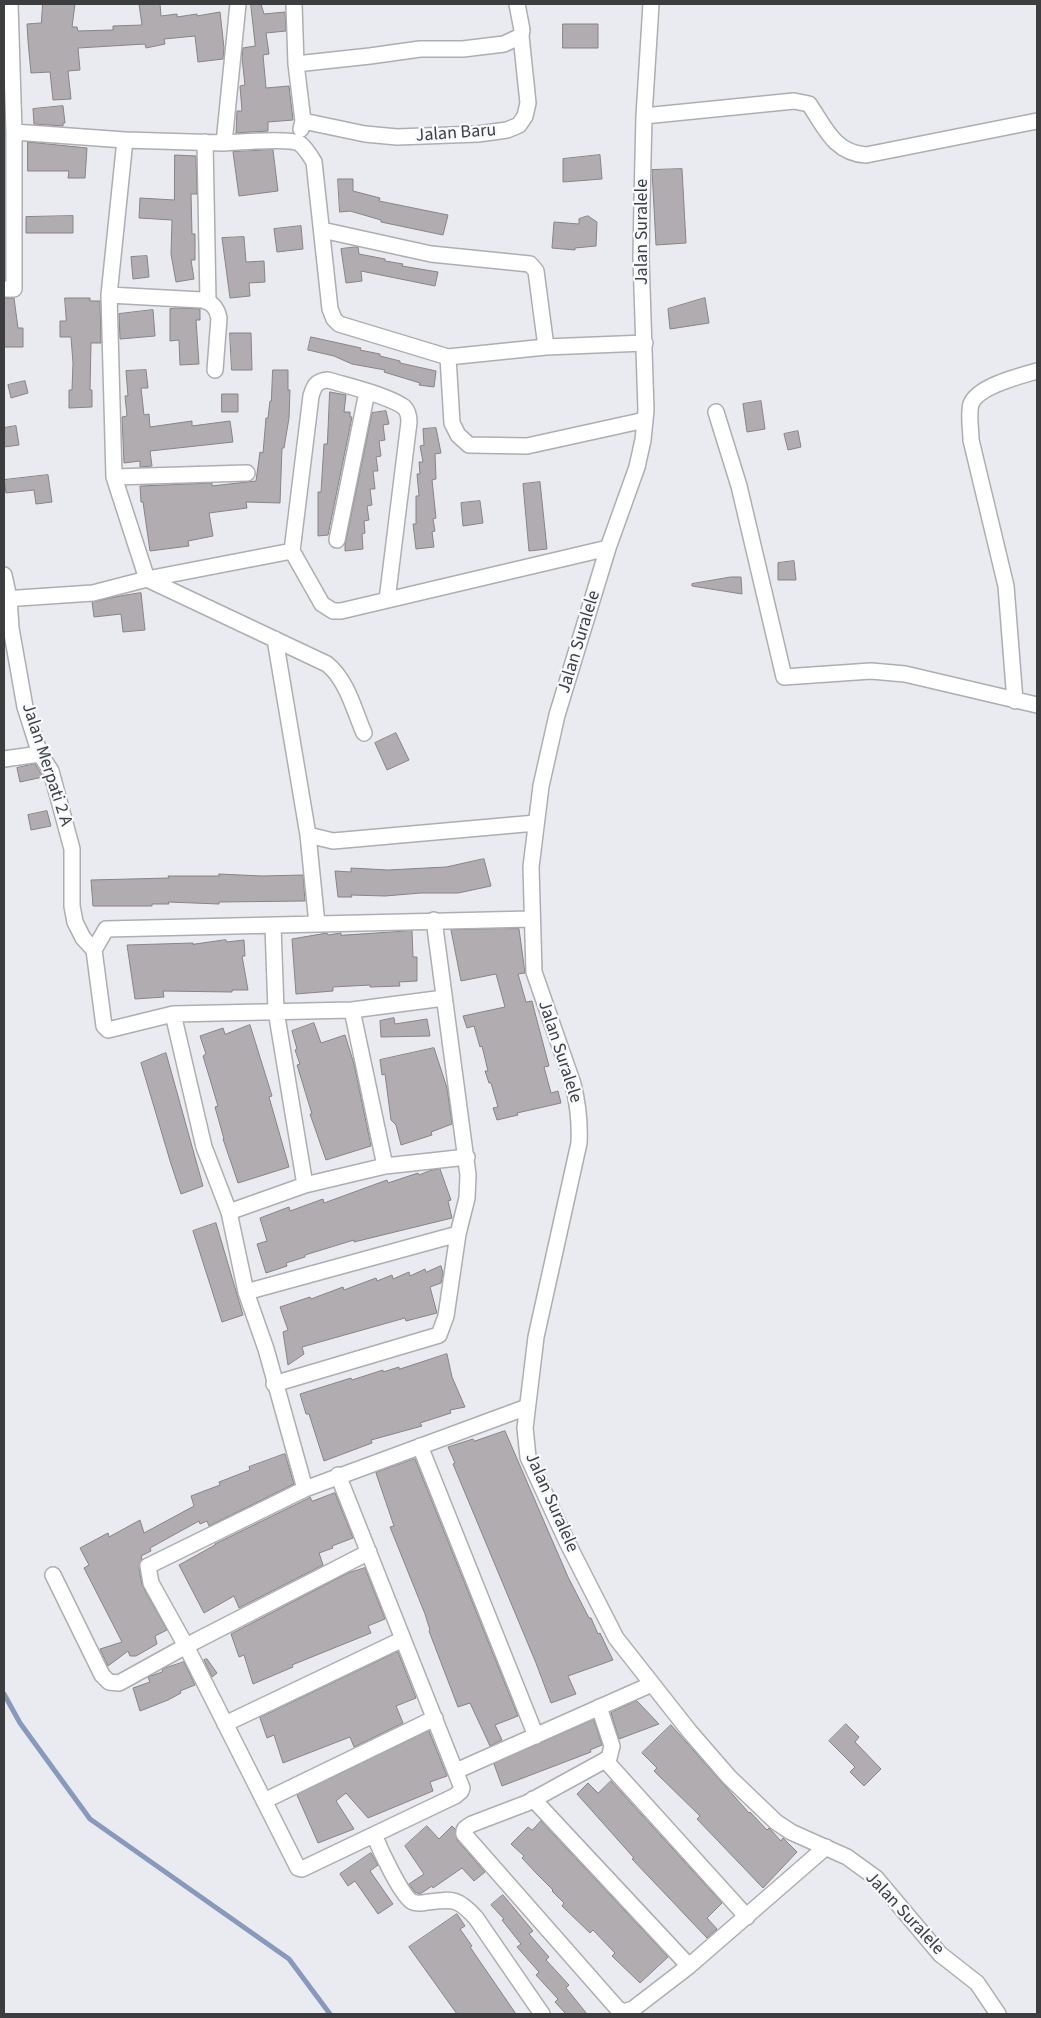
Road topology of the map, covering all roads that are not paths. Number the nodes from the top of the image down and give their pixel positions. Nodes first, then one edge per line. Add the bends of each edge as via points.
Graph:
1 (10, 4) edge
2 (238, 4) edge
3 (294, 4) edge
4 (517, 4) edge
5 (651, 4) edge
6 (521, 36) junction
7 (296, 64) junction
8 (644, 116) junction
9 (302, 121) junction
10 (1037, 121) edge
11 (14, 132) junction
12 (125, 140) junction
13 (205, 142) junction
14 (224, 143) junction
15 (299, 143) junction
16 (322, 230) junction
17 (4, 289) edge
18 (109, 295) junction
19 (208, 301) junction
20 (645, 343) junction
21 (546, 347) junction
22 (448, 357) junction
23 (215, 370) dead end
24 (1037, 371) edge
25 (367, 392) junction
26 (716, 412) dead end
27 (645, 420) junction
28 (247, 473) dead end
29 (114, 477) junction
30 (337, 540) dead end
31 (608, 548) junction
32 (292, 550) junction
33 (4, 575) edge
34 (147, 579) junction
35 (6, 599) edge
36 (387, 600) junction
37 (275, 640) junction
38 (1016, 701) junction
39 (1037, 705) edge
40 (364, 733) dead end
41 (40, 754) junction
42 (4, 759) edge
43 (536, 823) junction
44 (308, 835) junction
45 (531, 919) junction
46 (434, 920) junction
47 (317, 924) junction
48 (273, 926) junction
49 (94, 950) junction
50 (444, 998) junction
51 (352, 1010) junction
52 (276, 1011) junction
53 (173, 1014) junction
54 (467, 1157) junction
55 (385, 1166) junction
56 (304, 1185) junction
57 (229, 1212) junction
58 (458, 1234) junction
59 (246, 1292) junction
60 (274, 1384) junction
61 (527, 1407) junction
62 (420, 1446) junction
63 (338, 1476) junction
64 (305, 1488) junction
65 (368, 1552) junction
66 (53, 1575) dead end
67 (404, 1639) junction
68 (186, 1646) junction
69 (652, 1684) junction
70 (599, 1708) junction
71 (435, 1718) junction
72 (225, 1724) junction
73 (536, 1736) junction
74 (604, 1760) junction
75 (456, 1771) junction
76 (533, 1799) junction
77 (264, 1801) junction
78 (374, 1835) junction
79 (826, 1846) junction
80 (746, 1917) junction
81 (689, 1966) junction
82 (542, 2014) edge
83 (998, 2014) edge

1 - 11 street
2 - 14 street
3 - 7 street
4 - 6 street, Jalan Baru
5 - 8 street, Jalan Suralele
6 - 7 street via 504,44 463,49 420,49
6 - 9 street, Jalan Baru via 528,103 519,125 507,130 397,137
7 - 9 street
8 - 10 street via 794,101 808,104 838,146 852,154 866,155
8 - 20 street, Jalan Suralele via 641,258
9 - 15 street
11 - 12 street
11 - 17 street via 14,289
12 - 13 street
12 - 18 street
13 - 14 street
13 - 19 street
14 - 15 street
15 - 16 street via 314,162
16 - 21 street via 431,254 530,264 536,271
16 - 22 street via 328,300 334,319 349,328
18 - 19 street
18 - 29 street
19 - 23 street via 219,318
20 - 21 street
20 - 27 street, Jalan Suralele
21 - 22 street
22 - 27 street via 452,423 458,435 469,445 527,446
24 - 38 street via 979,393 970,406 971,440 1006,586
25 - 30 street
25 - 32 street via 328,380 316,384 311,396
25 - 36 street via 405,408 408,415
26 - 38 street via 739,486 784,677 871,671 905,674
27 - 31 street, Jalan Suralele via 637,467
28 - 29 street
29 - 34 street
31 - 36 street
31 - 43 street, Jalan Suralele via 558,715
32 - 34 street
32 - 36 street via 322,604 333,611 352,610
33 - 35 street, Jalan Merpati 2 A
34 - 35 street via 93,592
34 - 37 street
35 - 41 street, Jalan Merpati 2 A via 25,707
37 - 40 street via 334,670
37 - 44 street
38 - 39 street
41 - 42 street
41 - 49 street, Jalan Merpati 2 A via 51,771 72,849 75,922
43 - 44 street via 333,841
43 - 45 street, Jalan Suralele via 531,866
44 - 47 street
45 - 46 street
45 - 61 street, Jalan Suralele via 534,972 573,1084 580,1125 536,1338
46 - 47 street
46 - 50 street
47 - 48 street
48 - 49 street via 106,929
48 - 52 street
49 - 53 street via 105,1028 113,1030
50 - 51 street
50 - 54 street
51 - 52 street
51 - 55 street
52 - 53 street
52 - 56 street
53 - 57 street via 204,1147
54 - 55 street
54 - 58 street via 467,1198
55 - 56 street
56 - 57 street
57 - 59 street
58 - 59 street
58 - 60 street via 446,1316 440,1335
59 - 60 street via 266,1349
60 - 64 street
61 - 62 street
61 - 69 street, Jalan Suralele via 528,1457 616,1638
62 - 63 street
62 - 73 street
63 - 64 street
63 - 65 street
64 - 68 street via 148,1566 151,1583
65 - 67 street
65 - 68 street
66 - 68 street via 102,1675 109,1682 119,1683
67 - 71 street
67 - 72 street
68 - 72 street
69 - 70 street
69 - 79 street, Jalan Suralele via 729,1777 776,1822
70 - 73 street
70 - 74 street via 612,1746 609,1758
71 - 75 street
71 - 77 street
72 - 77 street
73 - 75 street
74 - 76 street
74 - 80 street
75 - 78 street via 462,1784 461,1791
76 - 81 street
76 - 81 street via 466,1827 464,1834 603,1994 624,2012 631,2010
77 - 78 street via 299,1869
78 - 82 street via 388,1866 413,1902 421,1904 444,1899 466,1906
79 - 80 street
79 - 83 street, Jalan Suralele via 876,1878 940,1954 977,1983
80 - 81 street

